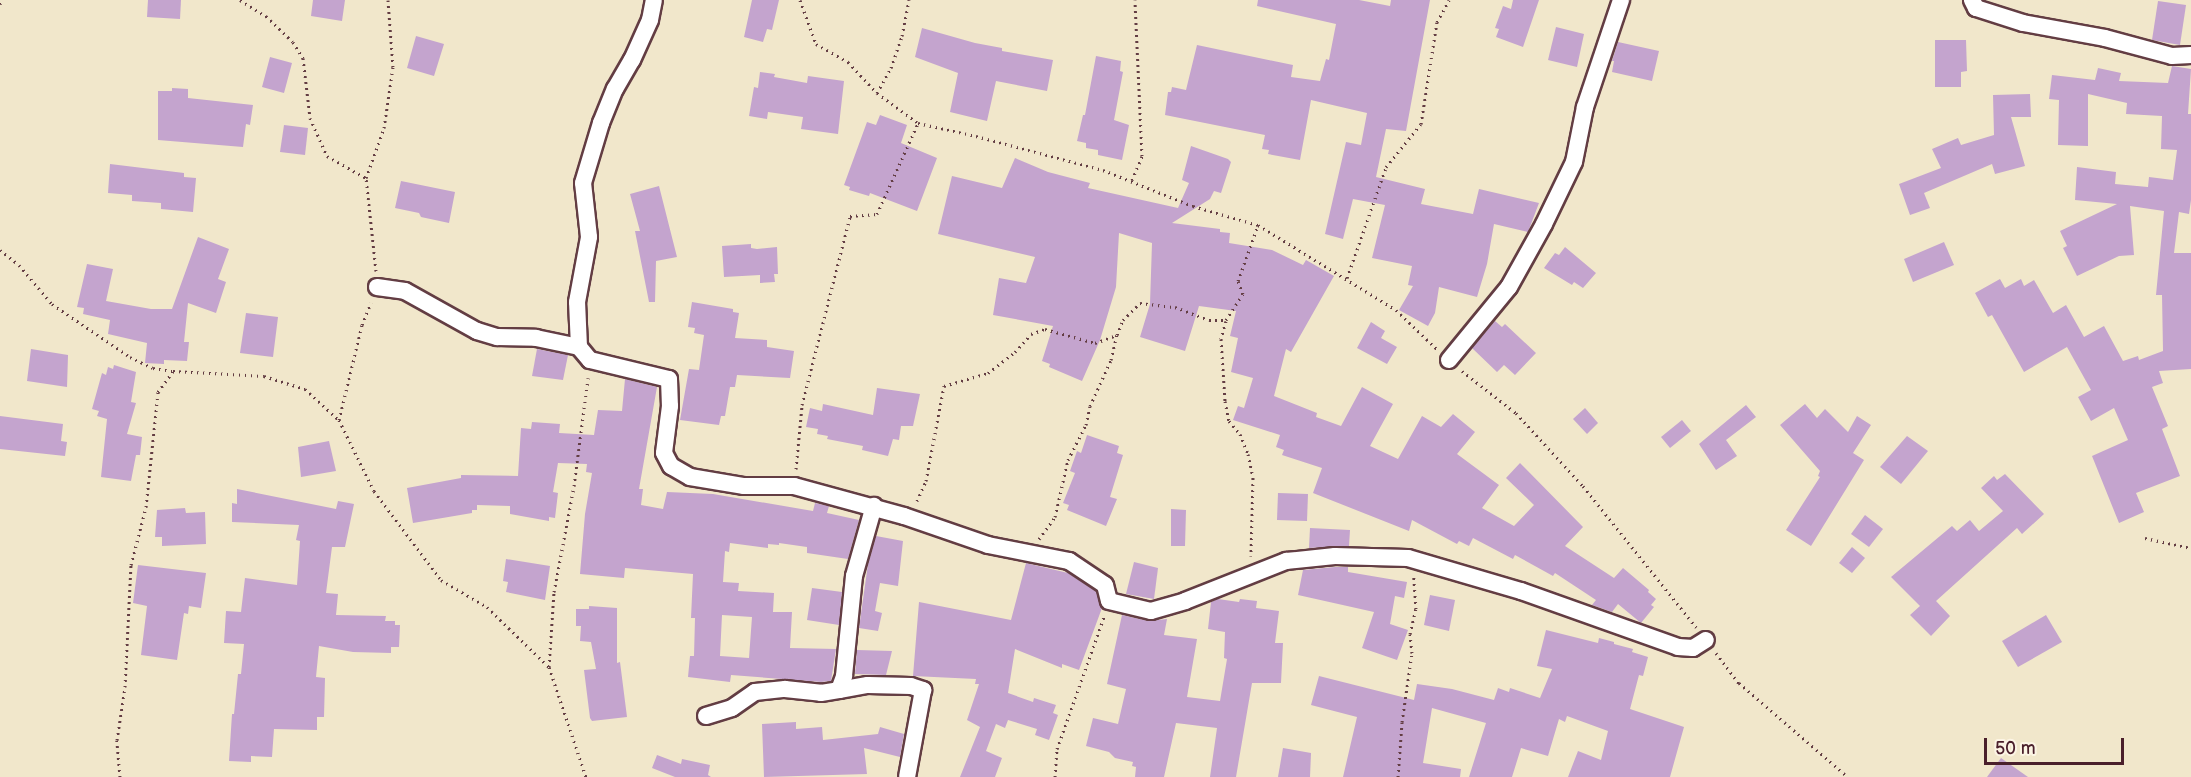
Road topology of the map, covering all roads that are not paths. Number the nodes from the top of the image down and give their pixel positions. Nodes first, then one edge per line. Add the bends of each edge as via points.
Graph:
1 (654, 0) edge
2 (1621, 0) edge
3 (1972, 0) edge
4 (2191, 55) edge
5 (377, 287) road end
6 (585, 354) junction
7 (1449, 360) road end
8 (874, 506) junction
9 (1706, 640) road end
10 (839, 690) junction
11 (706, 716) dead end
12 (907, 777) edge

1 - 6 street via 650,20 601,123 583,183 589,237 577,302
2 - 7 street via 1585,107 1574,162 1544,225 1509,288
3 - 4 street via 1976,8 2023,23 2105,38 2172,56
5 - 6 street via 405,291 477,332 536,338
6 - 8 street via 669,379 664,453 672,466 690,477 744,486 794,486
8 - 9 street via 988,545 1069,561 1105,585 1108,601 1151,611 1286,561 1311,557 1413,559 1521,591 1678,647 1693,648
8 - 10 street via 854,576 844,676
10 - 11 street via 755,692 732,708
10 - 12 street via 868,686 911,686 922,690

